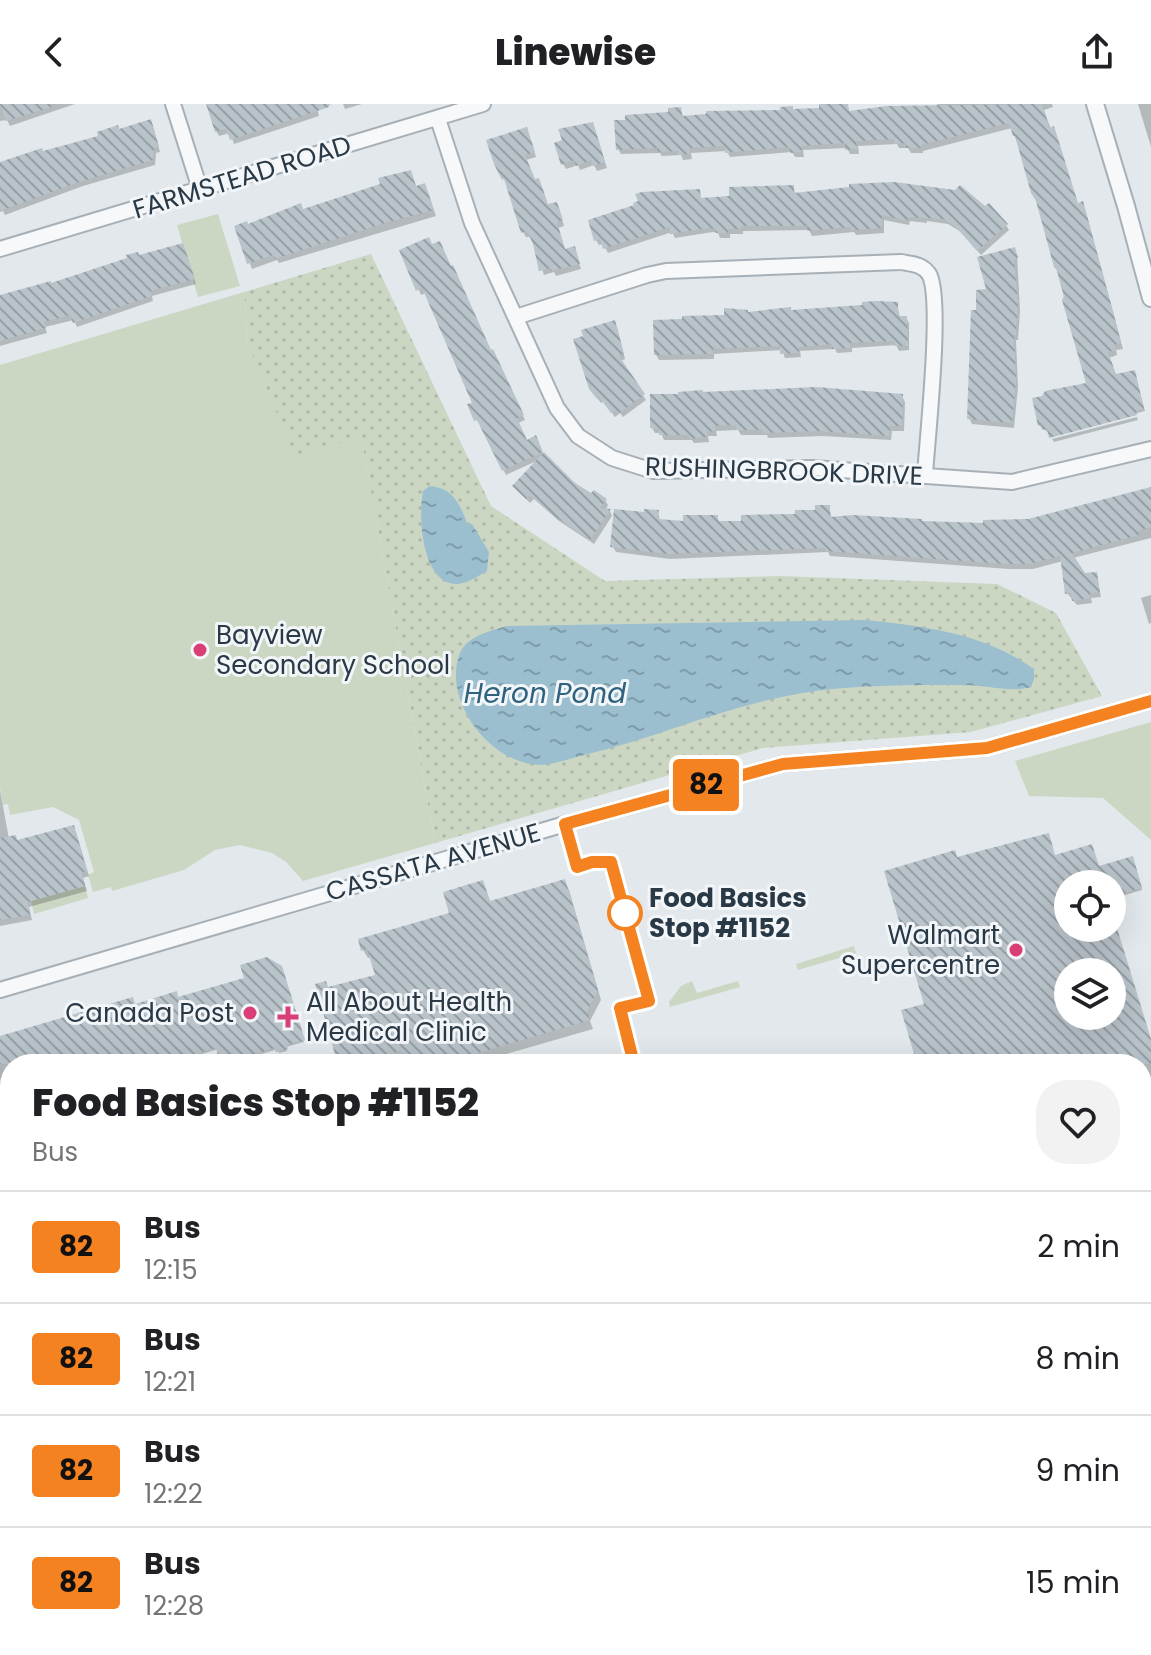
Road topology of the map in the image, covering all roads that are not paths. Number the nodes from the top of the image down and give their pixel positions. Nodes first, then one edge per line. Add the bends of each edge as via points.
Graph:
1 (173, 104) edge
2 (483, 104) edge
3 (1095, 104) edge
4 (438, 119) junction
5 (200, 189) junction
6 (0, 249) edge
7 (1151, 298) edge
8 (516, 317) junction
9 (1151, 449) edge
10 (925, 475) junction
11 (1151, 701) edge
12 (0, 990) edge

1 - 5 street
2 - 4 street, FARMSTEAD ROAD
3 - 7 street
4 - 5 street, FARMSTEAD ROAD
4 - 8 street, RUSHINGBROOK DRIVE via 472,223
5 - 6 street, FARMSTEAD ROAD
8 - 10 street, RUSHINGBROOK DRIVE via 567,422 578,436 625,464 669,472 812,468
8 - 10 street via 666,271 918,265 929,274 934,297
9 - 10 street, RUSHINGBROOK DRIVE via 1012,482
11 - 12 street, CASSATA AVENUE via 987,748 783,764

